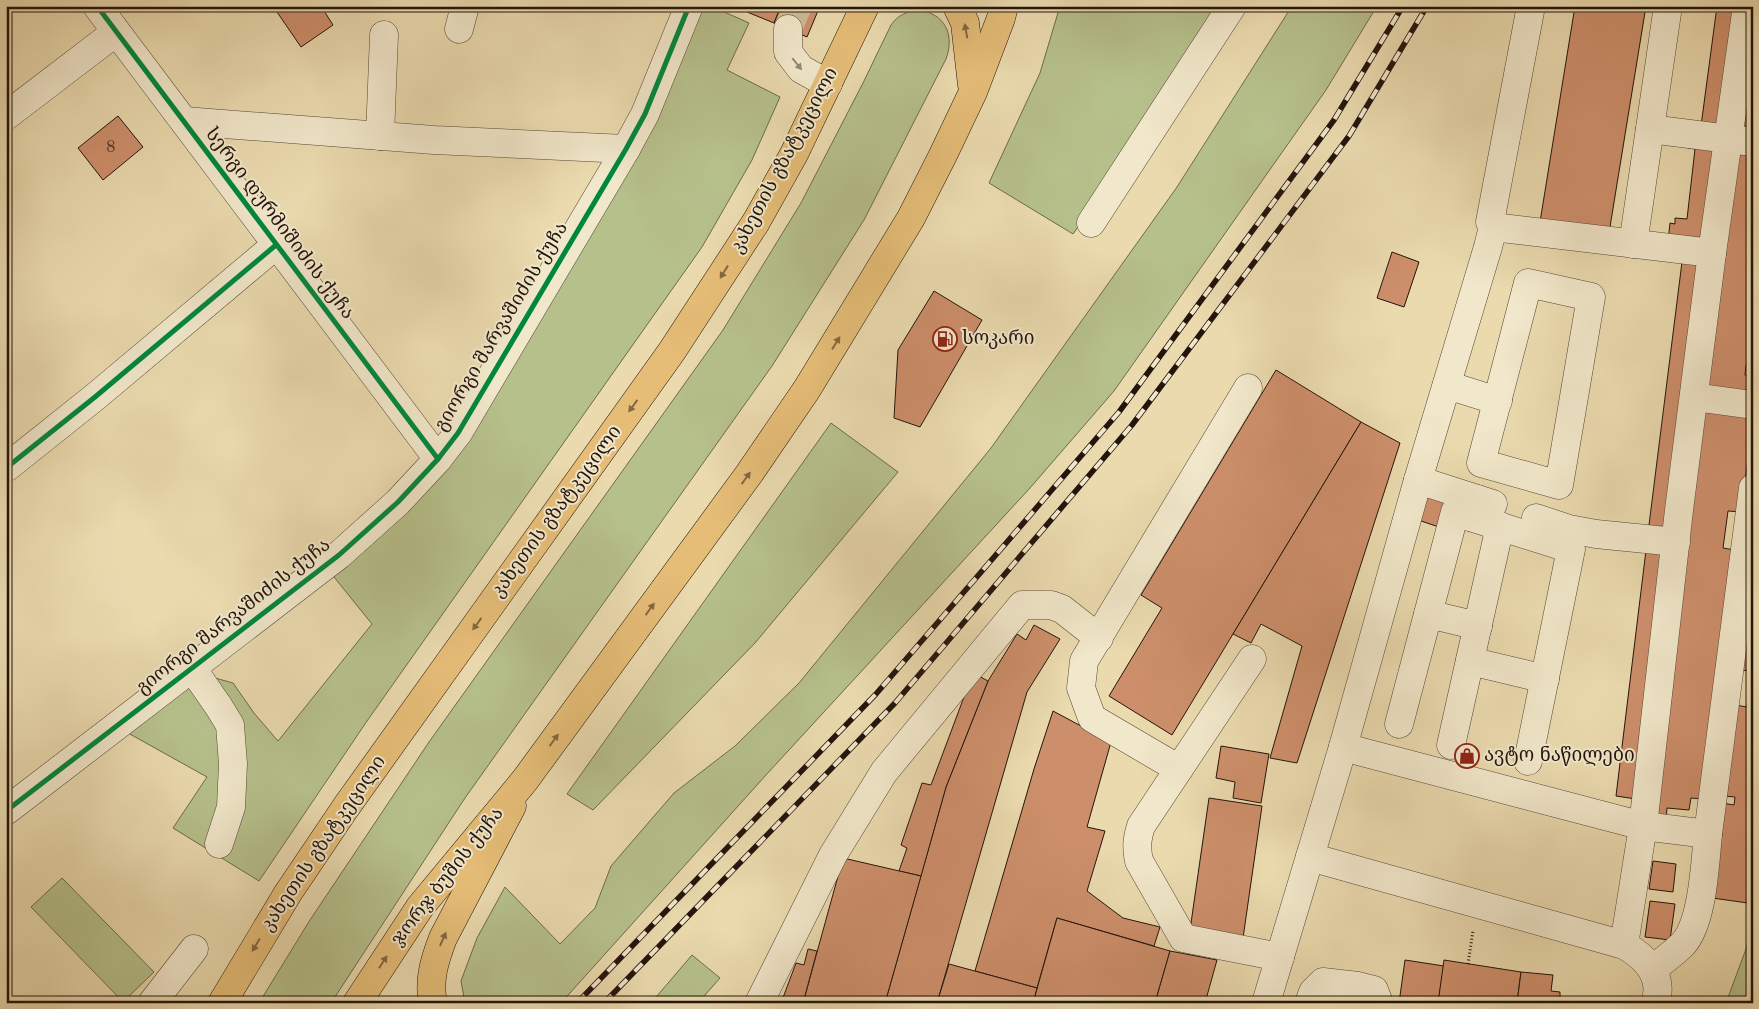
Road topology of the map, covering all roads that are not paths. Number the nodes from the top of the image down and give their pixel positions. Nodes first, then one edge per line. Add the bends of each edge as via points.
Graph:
1 (97, 6) edge
2 (689, 6) edge
3 (957, 6) edge
4 (1232, 6) edge
5 (1531, 6) edge
6 (1539, 6) edge
7 (1668, 6) edge
8 (1747, 6) edge
9 (868, 9) edge
10 (1004, 10) edge
11 (788, 29) tunnel mouth
12 (116, 32) junction
13 (384, 35) dead end
14 (828, 84) junction
15 (973, 92) junction
16 (6, 116) edge
17 (184, 122) junction
18 (1650, 129) junction
19 (380, 136) junction
20 (1740, 141) edge
21 (626, 149) junction
22 (1091, 222) dead end
23 (1495, 228) junction
24 (1633, 244) junction
25 (276, 245) junction
26 (1712, 253) junction
27 (1447, 385) junction
28 (1248, 388) dead end
29 (1694, 397) junction
30 (1498, 401) junction
31 (1753, 405) edge
32 (438, 459) junction
33 (6, 468) edge
34 (1418, 480) junction
35 (1753, 488) edge
36 (1474, 508) junction
37 (1500, 526) junction
38 (1676, 542) junction
39 (1428, 614) junction
40 (1478, 626) junction
41 (1099, 638) junction
42 (1252, 659) dead end
43 (1470, 662) junction
44 (192, 668) junction
45 (1545, 680) junction
46 (1400, 724) dead end
47 (1451, 745) dead end
48 (1343, 747) junction
49 (1528, 761) dead end
50 (1179, 769) junction
51 (526, 780) junction
52 (6, 811) edge
53 (1643, 826) junction
54 (1708, 834) junction
55 (219, 844) dead end
56 (1310, 857) junction
57 (1624, 945) junction
58 (194, 949) dead end
59 (1280, 957) junction
60 (1653, 969) junction
61 (152, 1003) edge
62 (222, 1003) edge
63 (356, 1003) edge
64 (432, 1003) edge
65 (758, 1003) edge
66 (1266, 1003) edge
67 (1309, 1003) edge
68 (1380, 1003) edge
69 (1655, 1003) edge

1 - 12 street, სერგი დურმიშიძის ქუჩა
2 - 21 street, გიორგი შარვაშიძის ქუჩა via 648,107
15 -> 3 main road via 965,23
4 - 22 street
5 - 23 street via 1490,222
6 - 23 street
7 - 18 street
8 - 20 street
9 - 14 main road, კახეთის გზატკეცილი
10 - 15 main road
11 -> 14 street via 788,52 801,69
12 - 16 street
12 - 17 street, სერგი დურმიშიძის ქუჩა
13 - 19 street
14 -> 62 main road, კახეთის გზატკეცილი via 794,154 714,288 346,807 288,892
51 -> 15 main road via 749,474 807,389 911,218
17 - 19 street
17 - 25 street, სერგი დურმიშიძის ქუჩა
18 - 20 street
18 - 24 street
19 - 21 street
20 - 26 street
21 - 32 street, გიორგი შარვაშიძის ქუჩა via 458,433
23 - 24 street
23 - 27 street
24 - 26 street
25 - 32 street, სერგი დურმიშიძის ქუჩა
25 - 33 street via 96,397
26 - 29 street
27 - 30 street
27 - 34 street
28 - 41 street
29 - 31 street
29 - 38 street
30 - 30 street via 1528,284 1591,297 1559,485 1481,463
32 - 44 street, გიორგი შარვაშიძის ქუჩა via 398,502 340,555
34 - 36 street
34 - 48 street
35 - 54 street
36 - 37 street
36 - 38 street via 1596,534
36 - 39 street via 1455,512
37 - 40 street
37 - 45 street via 1571,549
38 - 53 street
39 - 40 street
39 - 46 street
40 - 43 street
41 - 50 street via 1084,661 1081,688 1092,718
41 - 65 street via 1062,609 1051,605 1022,605 884,772 833,855
42 - 50 street
43 - 45 street
43 - 47 street
44 - 52 street, გიორგი შარვაშიძის ქუჩა
44 - 55 street via 230,725 233,764 231,807
45 - 49 street
48 - 53 street
48 - 56 street
50 - 59 street via 1141,826 1136,839 1139,861 1183,938
63 -> 51 main road, ჯორჯ ბუშის ქუჩა via 420,906
64 -> 51 main road via 431,976 442,938
53 - 54 street
53 - 57 street
54 - 60 street via 1702,893 1693,926 1684,943
56 - 57 street
56 - 59 street
57 - 60 street via 1639,954
58 - 61 street
59 - 66 street
60 - 69 street via 1657,983
67 - 68 street via 1313,992 1324,982 1374,990

